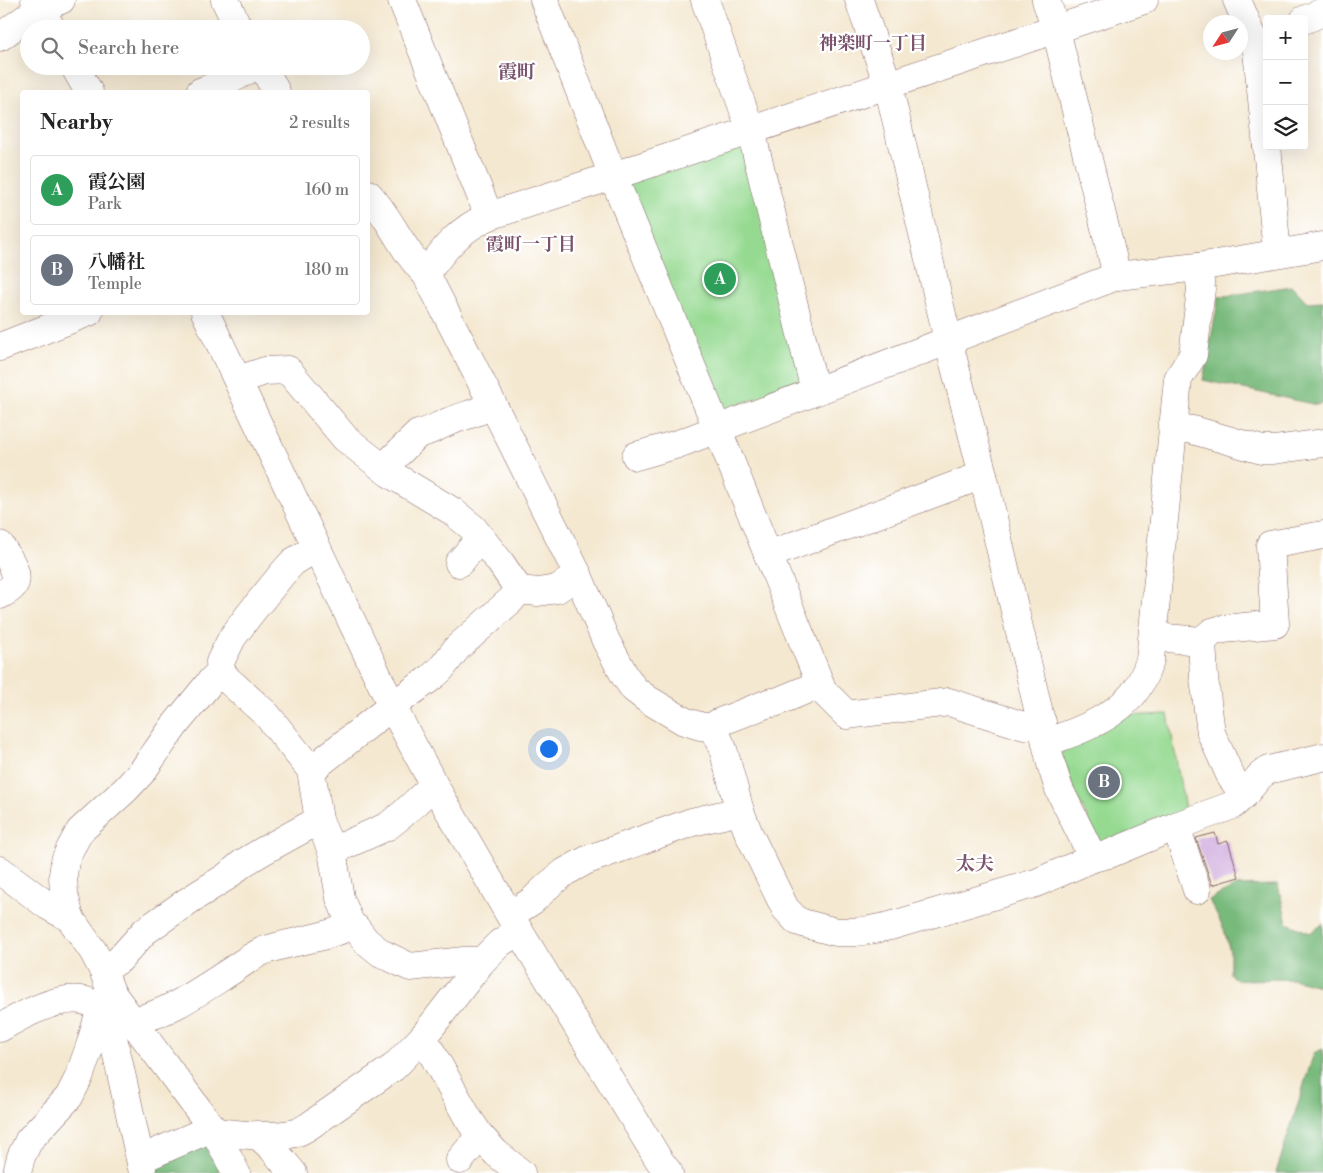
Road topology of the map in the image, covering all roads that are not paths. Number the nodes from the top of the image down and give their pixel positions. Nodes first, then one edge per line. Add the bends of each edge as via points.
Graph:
1 (225, 0) edge
2 (402, 0) edge
3 (544, 0) edge
4 (705, 0) edge
5 (859, 0) edge
6 (1046, 0) edge
7 (1144, 0) edge
8 (1237, 0) edge
9 (47, 9) edge
10 (1323, 12) edge
11 (1308, 18) edge
12 (28, 20) edge
13 (235, 20) edge
14 (20, 25) edge
15 (1056, 30) junction
16 (0, 36) edge
17 (1262, 38) edge
18 (79, 75) edge
19 (239, 75) edge
20 (268, 75) edge
21 (888, 84) junction
22 (88, 90) edge
23 (205, 90) edge
24 (275, 90) edge
25 (1265, 105) edge
26 (751, 131) junction
27 (1267, 150) edge
28 (613, 176) junction
29 (370, 196) edge
30 (489, 216) junction
31 (1323, 246) edge
32 (1277, 253) junction
33 (1198, 266) junction
34 (426, 274) junction
35 (1117, 276) junction
36 (81, 315) edge
37 (206, 315) edge
38 (948, 340) junction
39 (0, 346) edge
40 (238, 380) junction
41 (815, 391) junction
42 (493, 404) junction
43 (717, 428) junction
44 (1172, 428) junction
45 (1323, 443) edge
46 (636, 456) dead end
47 (382, 468) junction
48 (983, 475) junction
49 (1323, 535) edge
50 (483, 540) junction
51 (0, 545) edge
52 (316, 548) junction
53 (768, 555) junction
54 (459, 563) dead end
55 (578, 575) junction
56 (519, 590) junction
57 (0, 595) edge
58 (1153, 637) junction
59 (1202, 641) junction
60 (221, 671) junction
61 (820, 684) junction
62 (392, 706) junction
63 (713, 728) junction
64 (1044, 732) junction
65 (1323, 757) edge
66 (310, 770) junction
67 (434, 786) junction
68 (1244, 795) junction
69 (740, 811) junction
70 (319, 820) junction
71 (1176, 826) junction
72 (332, 851) junction
73 (1093, 858) junction
74 (0, 870) edge
75 (1197, 890) dead end
76 (70, 918) junction
77 (514, 923) junction
78 (350, 925) junction
79 (482, 961) junction
80 (105, 993) junction
81 (133, 1021) junction
82 (0, 1028) edge
83 (423, 1037) junction
84 (214, 1130) junction
85 (258, 1135) junction
86 (480, 1136) junction
87 (460, 1160) dead end
88 (17, 1173) edge
89 (236, 1173) edge
90 (293, 1173) edge
91 (521, 1173) edge
92 (669, 1173) edge

1 - 13 street
2 - 30 street
3 - 28 street
4 - 26 street
5 - 21 street
6 - 15 street
7 - 15 street
8 - 17 street via 1252,35
9 - 12 street
10 - 11 street
14 - 16 street
15 - 21 street
15 - 35 street
17 - 25 street
18 - 22 street
19 - 23 street
20 - 24 street
21 - 26 street
21 - 38 street
26 - 28 street
26 - 41 street
27 - 32 street
28 - 30 street
28 - 43 street
29 - 34 street via 417,266
30 - 34 street via 458,235
31 - 32 street
32 - 33 street
33 - 35 street
33 - 44 street via 1200,289 1194,355 1178,379
34 - 42 street
35 - 38 street
36 - 39 street
37 - 40 street
38 - 41 street
38 - 48 street
40 - 47 street via 265,371 288,370 344,438
40 - 52 street
41 - 43 street
42 - 47 street via 418,434
42 - 55 street
43 - 46 street
43 - 53 street
44 - 45 street via 1193,430 1262,450
44 - 58 street
47 - 50 street via 452,511
48 - 53 street
48 - 64 street
49 - 59 street via 1270,545 1275,624 1222,629 1212,632
50 - 54 street
50 - 56 street
51 - 57 street via 16,575 12,588
52 - 60 street via 293,562 249,614 220,662
52 - 62 street
53 - 61 street
55 - 56 street via 557,589
55 - 63 street via 606,641 634,689 684,721
56 - 62 street via 457,648 441,669
58 - 59 street
58 - 64 street via 1150,660 1128,699 1110,714 1069,735
59 - 68 street via 1211,733 1231,777
60 - 66 street via 267,714
60 - 76 street via 175,725 141,773 80,831 64,861 64,894
61 - 63 street via 718,723
61 - 64 street via 847,715 949,702
62 - 66 street
62 - 67 street
63 - 69 street via 723,749
64 - 73 street via 1059,788
65 - 68 street via 1268,770
66 - 70 street
67 - 72 street via 388,826
67 - 77 street
68 - 71 street via 1233,805
69 - 73 street via 748,834 786,908 797,921 836,932 890,926 1036,883
69 - 77 street via 692,822 587,860 550,884
70 - 72 street
70 - 80 street via 243,863 145,931 119,960
71 - 73 street
71 - 75 street
72 - 78 street via 340,898
74 - 76 street via 48,906
76 - 80 street via 93,951
77 - 79 street
77 - 92 street
78 - 79 street via 381,953 410,967
78 - 81 street via 263,951 175,1005
79 - 83 street
80 - 81 street
80 - 82 street via 87,1001 66,999 36,1009
80 - 84 street via 141,1163
80 - 88 street via 80,1078 68,1097 29,1140
81 - 84 street
83 - 85 street via 394,1067 309,1126 296,1133
83 - 86 street
84 - 85 street
84 - 89 street
85 - 90 street
86 - 87 street
86 - 91 street

